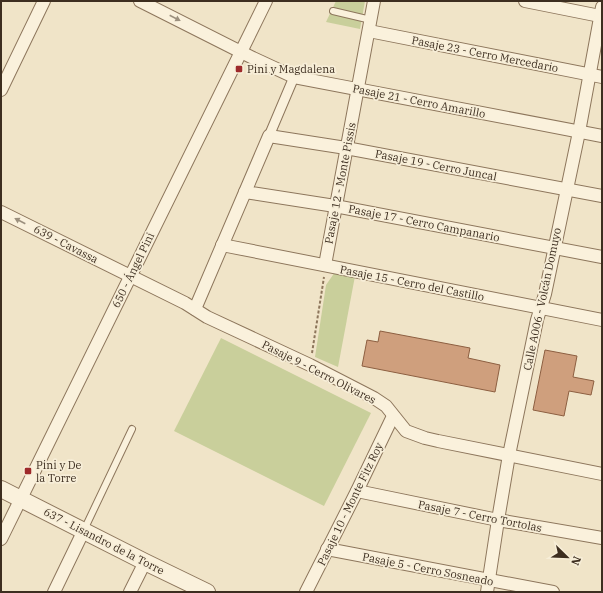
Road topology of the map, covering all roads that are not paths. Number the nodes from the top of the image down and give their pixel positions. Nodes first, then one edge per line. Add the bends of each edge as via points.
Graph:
1 (44, 1) edge
2 (140, 1) edge
3 (266, 1) edge
4 (374, 1) edge
5 (525, 1) edge
6 (333, 11) dead end
7 (601, 12) edge
8 (370, 25) junction
9 (241, 51) junction
10 (589, 75) junction
11 (294, 77) junction
12 (602, 77) edge
13 (358, 89) junction
14 (1, 90) edge
15 (579, 132) junction
16 (268, 136) junction
17 (602, 136) edge
18 (346, 148) junction
19 (566, 189) junction
20 (245, 192) junction
21 (602, 196) edge
22 (335, 206) junction
23 (1, 212) edge
24 (222, 245) junction
25 (554, 248) junction
26 (602, 257) edge
27 (325, 265) junction
28 (130, 276) junction
29 (194, 309) junction
30 (540, 309) junction
31 (602, 320) edge
32 (393, 416) junction
33 (132, 429) dead end
34 (509, 455) junction
35 (602, 474) edge
36 (1, 489) edge
37 (357, 491) junction
38 (20, 498) junction
39 (498, 520) junction
40 (84, 530) junction
41 (1, 538) edge
42 (602, 538) edge
43 (327, 549) junction
44 (145, 562) junction
45 (488, 586) edge
46 (54, 592) edge
47 (130, 592) edge
48 (207, 592) edge
49 (306, 592) edge
50 (553, 592) edge

1 - 14 street
2 -> 9 street, Pasaje 21 - Cerro Amarillo
3 - 9 street, 650 - Ángel Pini
4 - 8 street, Pasaje 12 - Monte Pissis
5 - 7 street
6 - 8 lane
7 - 10 street, Calle A006 - Volcán Domuyo
8 - 10 street, Pasaje 23 - Cerro Mercedario
8 - 13 street, Pasaje 12 - Monte Pissis
9 - 11 street, Pasaje 21 - Cerro Amarillo
9 - 28 street, 650 - Ángel Pini
10 - 12 street, Pasaje 23 - Cerro Mercedario
10 - 15 street, Calle A006 - Volcán Domuyo
11 - 13 street, Pasaje 21 - Cerro Amarillo
11 - 16 street
13 - 15 street, Pasaje 21 - Cerro Amarillo
13 - 18 street, Pasaje 12 - Monte Pissis
15 - 17 street, Pasaje 21 - Cerro Amarillo
15 - 19 street, Calle A006 - Volcán Domuyo
16 - 18 street, Pasaje 19 - Cerro Juncal
16 - 20 street
18 - 19 street, Pasaje 19 - Cerro Juncal
18 - 22 street, Pasaje 12 - Monte Pissis
19 - 21 street, Pasaje 19 - Cerro Juncal
19 - 25 street, Calle A006 - Volcán Domuyo
20 - 22 street, Pasaje 17 - Cerro Campanario
20 - 24 street
22 - 25 street, Pasaje 17 - Cerro Campanario
22 - 27 street, Pasaje 12 - Monte Pissis
28 -> 23 street, 639 - Cavassa
24 - 27 street, Pasaje 15 - Cerro del Castillo
24 - 29 street
25 - 26 street, Pasaje 17 - Cerro Campanario
25 - 30 street, Calle A006 - Volcán Domuyo
27 - 30 street, Pasaje 15 - Cerro del Castillo
28 - 29 street, Pasaje 9 - Cerro Olivares
28 - 38 street, 650 - Ángel Pini
29 - 32 street, Pasaje 9 - Cerro Olivares via 374,398 386,406
30 - 31 street, Pasaje 15 - Cerro del Castillo
30 - 34 street, Calle A006 - Volcán Domuyo
32 - 34 street, Pasaje 9 - Cerro Olivares via 406,431 414,434
32 - 37 street, Pasaje 10 - Monte Fitz Roy
33 - 40 lane
34 - 35 street, Pasaje 9 - Cerro Olivares
34 - 39 street, Calle A006 - Volcán Domuyo
36 - 38 street, 637 - Lisandro de la Torre
37 - 39 street, Pasaje 7 - Cerro Tortolas
37 - 43 street, Pasaje 10 - Monte Fitz Roy
38 - 40 street, 637 - Lisandro de la Torre
38 - 41 street, 650 - Ángel Pini
39 - 42 street, Pasaje 7 - Cerro Tortolas
39 - 45 street, Calle A006 - Volcán Domuyo
40 - 44 street, 637 - Lisandro de la Torre
40 - 46 street
43 - 45 street, Pasaje 5 - Cerro Sosneado
43 - 49 street, Pasaje 10 - Monte Fitz Roy
44 - 47 street
44 - 48 street, 637 - Lisandro de la Torre
45 - 50 street, Pasaje 5 - Cerro Sosneado

